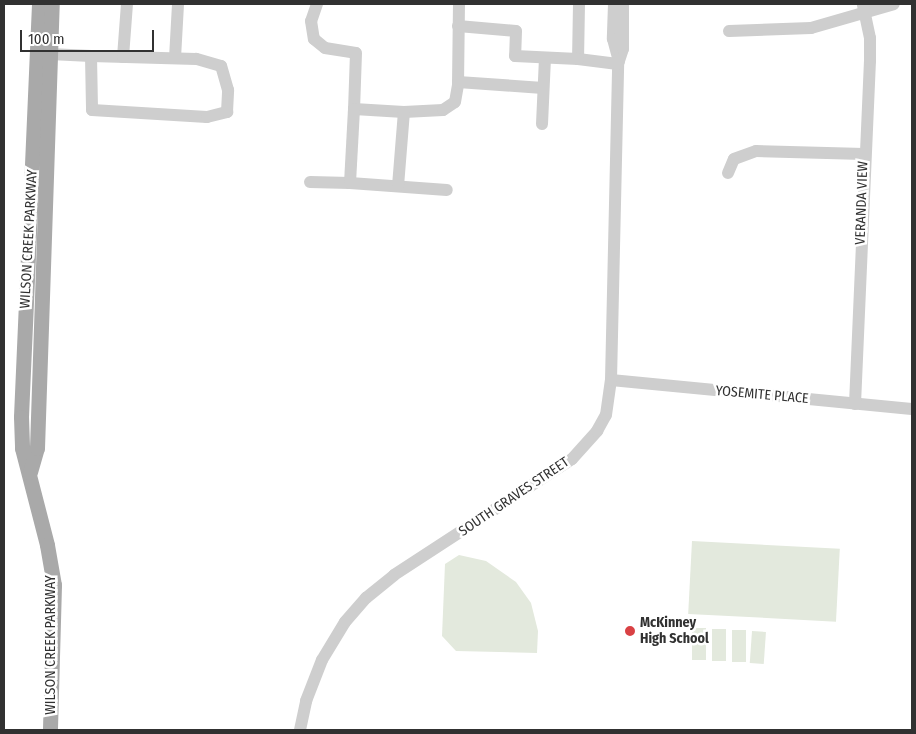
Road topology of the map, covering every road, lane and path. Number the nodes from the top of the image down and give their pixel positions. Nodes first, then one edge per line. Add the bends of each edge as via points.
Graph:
1 (39, 4) edge
2 (52, 4) edge
3 (127, 4) edge
4 (178, 4) edge
5 (317, 4) edge
6 (459, 4) edge
7 (579, 4) edge
8 (614, 4) edge
9 (623, 4) edge
10 (894, 4) edge
11 (864, 8) edge
12 (458, 26) junction
13 (729, 31) dead end
14 (50, 54) junction
15 (91, 56) junction
16 (123, 57) junction
17 (175, 58) junction
18 (545, 58) junction
19 (578, 59) junction
20 (618, 62) junction
21 (458, 82) junction
22 (543, 88) junction
23 (354, 109) junction
24 (404, 112) junction
25 (542, 124) dead end
26 (864, 154) junction
27 (728, 173) dead end
28 (310, 182) dead end
29 (350, 184) junction
30 (398, 186) junction
31 (447, 190) dead end
32 (611, 380) junction
33 (855, 404) junction
34 (912, 409) edge
35 (30, 472) junction
36 (50, 730) edge
37 (300, 730) edge

1 - 35 main road, WILSON CREEK PARKWAY via 21,417 22,448
2 - 14 main road, WILSON CREEK PARKWAY
3 - 16 street
4 - 17 street
5 - 23 street via 311,21 314,39 324,48 356,53
6 - 12 street
7 - 19 street
8 - 20 street, SOUTH GRAVES STREET via 613,39
9 - 20 street, SOUTH GRAVES STREET via 623,49
10 - 11 street
11 - 13 street via 811,28
11 - 26 street, VERANDA VIEW via 870,61
12 - 18 street via 516,31 515,56
12 - 21 street
14 - 15 street
14 - 35 main road, WILSON CREEK PARKWAY via 37,448
15 - 16 street
15 - 17 street via 92,110 207,117 227,112 228,90 221,66 196,59
16 - 17 street
18 - 19 street
18 - 22 street
19 - 20 street
20 - 32 street, SOUTH GRAVES STREET
21 - 22 street
21 - 24 street via 455,102 443,110
22 - 25 street
23 - 24 street
23 - 29 street
24 - 30 street
26 - 27 street via 756,151 734,160
26 - 33 street, VERANDA VIEW
28 - 29 street
29 - 30 street
30 - 31 street
32 - 33 street, YOSEMITE PLACE
32 - 37 street, SOUTH GRAVES STREET via 606,415 597,431 572,459 394,575 360,605 322,660 306,701
33 - 34 street, YOSEMITE PLACE
35 - 36 main road, WILSON CREEK PARKWAY via 54,585

